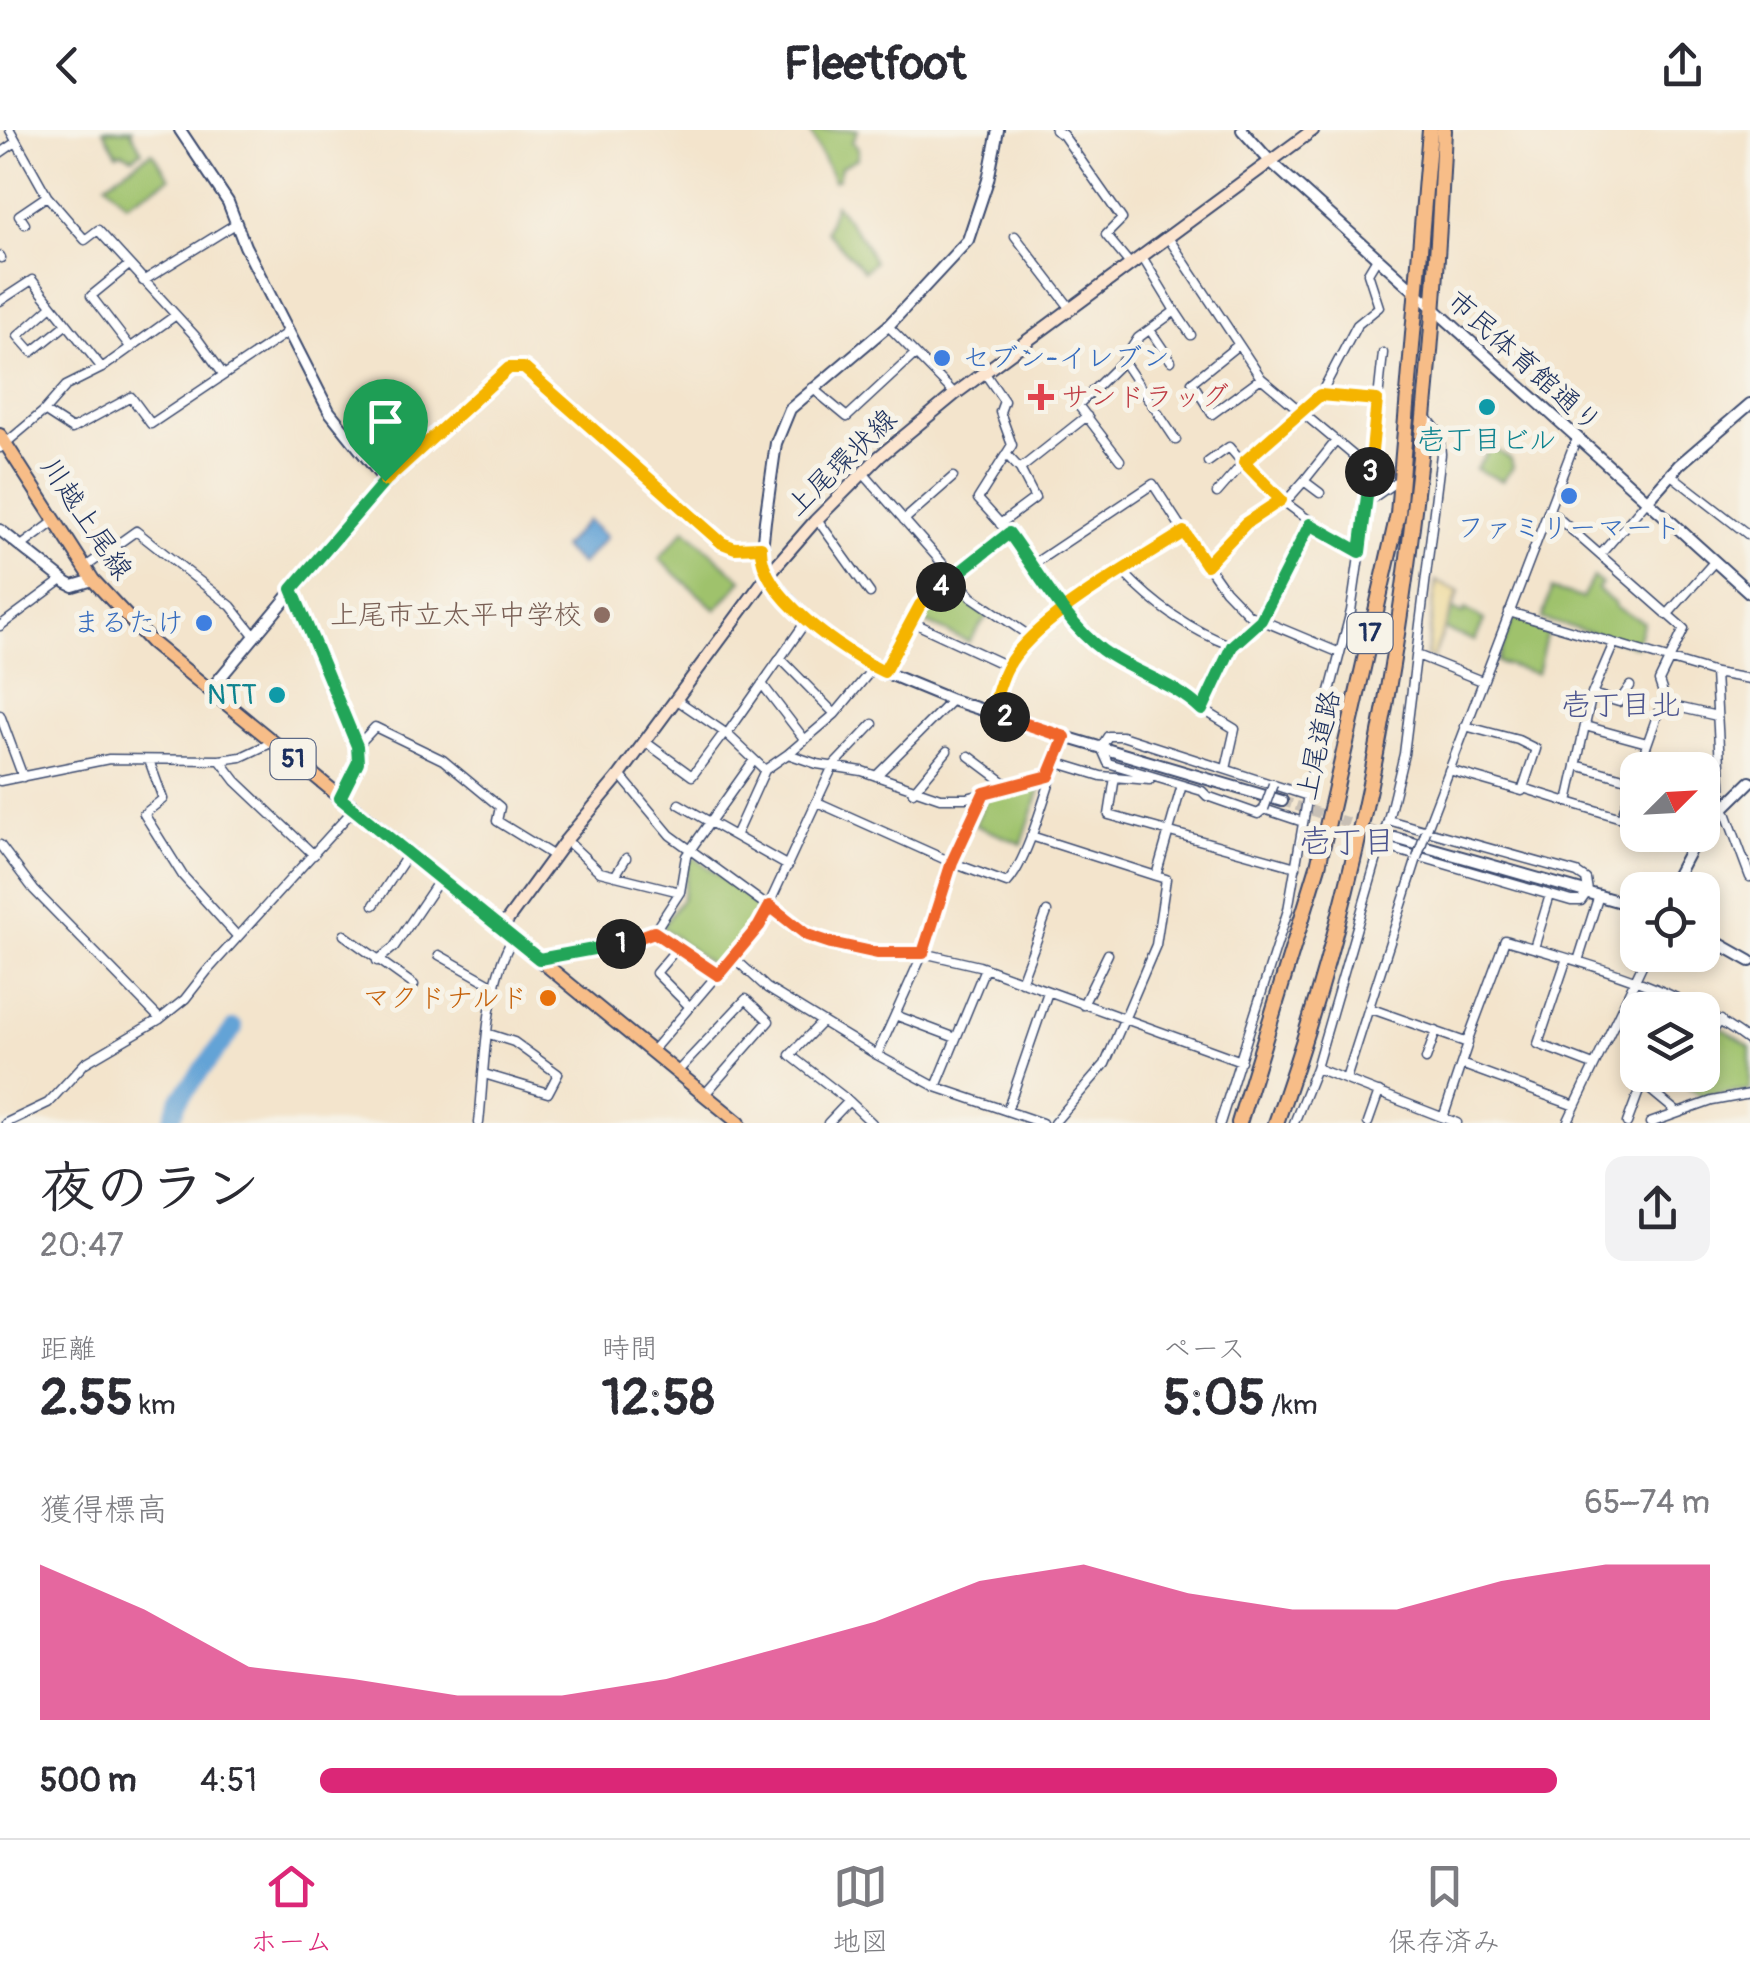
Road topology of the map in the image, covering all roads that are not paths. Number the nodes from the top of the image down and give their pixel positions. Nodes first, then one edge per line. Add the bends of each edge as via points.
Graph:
1 (10, 130) edge
2 (180, 130) edge
3 (998, 130) edge
4 (1055, 130) edge
5 (1242, 130) edge
6 (1313, 130) edge
7 (1430, 130) edge
8 (1444, 130) edge
9 (16, 142) junction
10 (0, 153) edge
11 (1270, 161) junction
12 (47, 196) junction
13 (236, 223) junction
14 (25, 224) dead end
15 (1014, 236) dead end
16 (1167, 236) junction
17 (1141, 254) junction
18 (1377, 258) junction
19 (129, 264) junction
20 (1130, 264) junction
21 (142, 280) junction
22 (1418, 296) junction
23 (0, 301) edge
24 (52, 306) junction
25 (1071, 309) junction
26 (1433, 310) junction
27 (1175, 311) junction
28 (176, 315) junction
29 (67, 324) junction
30 (888, 326) junction
31 (1150, 330) junction
32 (288, 332) junction
33 (1191, 335) dead end
34 (1238, 344) junction
35 (132, 348) junction
36 (1383, 352) dead end
37 (915, 354) junction
38 (1123, 360) junction
39 (1171, 361) dead end
40 (102, 368) junction
41 (984, 372) junction
42 (223, 374) junction
43 (1260, 378) junction
44 (812, 388) junction
45 (955, 394) junction
46 (1320, 395) junction
47 (1377, 400) junction
48 (1750, 404) edge
49 (44, 411) junction
50 (1299, 412) junction
51 (1087, 416) junction
52 (1424, 416) junction
53 (1576, 439) junction
54 (1176, 440) dead end
55 (1336, 441) junction
56 (2, 442) edge
57 (1006, 454) junction
58 (1120, 460) dead end
59 (1208, 462) dead end
60 (1244, 462) junction
61 (1371, 464) junction
62 (1020, 470) junction
63 (864, 473) junction
64 (1670, 474) junction
65 (1404, 476) junction
66 (954, 477) dead end
67 (385, 481) junction
68 (1304, 481) junction
69 (1217, 493) dead end
70 (1320, 493) dead end
71 (1281, 500) junction
72 (1367, 502) junction
73 (1646, 502) junction
74 (1549, 510) junction
75 (817, 518) junction
76 (904, 520) junction
77 (55, 521) junction
78 (1000, 524) junction
79 (1310, 524) junction
80 (0, 530) edge
81 (1184, 532) junction
82 (1009, 533) junction
83 (1750, 536) edge
84 (20, 547) junction
85 (761, 547) junction
86 (1360, 552) junction
87 (1600, 555) junction
88 (1714, 562) junction
89 (1032, 564) junction
90 (1206, 565) junction
91 (84, 568) junction
92 (1123, 572) junction
93 (766, 576) junction
94 (954, 576) junction
95 (62, 580) junction
96 (93, 580) junction
97 (292, 589) junction
98 (870, 592) dead end
99 (1750, 593) edge
100 (1065, 610) junction
101 (1510, 612) junction
102 (1667, 615) junction
103 (807, 620) junction
104 (1261, 620) junction
105 (912, 622) junction
106 (0, 626) edge
107 (254, 635) junction
108 (1031, 637) junction
109 (1614, 644) junction
110 (1232, 646) junction
111 (1340, 653) junction
112 (1417, 655) junction
113 (780, 658) junction
114 (1668, 658) junction
115 (1008, 666) junction
116 (879, 670) junction
117 (1715, 673) junction
118 (1750, 679) edge
119 (1482, 682) junction
120 (762, 684) junction
121 (1630, 686) dead end
122 (210, 690) junction
123 (1592, 694) junction
124 (676, 700) junction
125 (952, 700) junction
126 (1677, 707) dead end
127 (1202, 710) junction
128 (992, 712) junction
129 (835, 714) junction
130 (0, 715) edge
131 (1716, 716) junction
132 (873, 724) dead end
133 (1465, 726) junction
134 (1585, 726) junction
135 (726, 733) junction
136 (1065, 737) junction
137 (805, 740) junction
138 (644, 741) junction
139 (273, 742) junction
140 (1647, 743) junction
141 (357, 746) junction
142 (1102, 747) junction
143 (946, 751) dead end
144 (1644, 752) edge
145 (788, 754) junction
146 (968, 756) dead end
147 (149, 760) junction
148 (220, 760) junction
149 (754, 760) junction
150 (1055, 762) junction
151 (1576, 765) junction
152 (833, 766) junction
153 (1226, 769) junction
154 (765, 770) junction
155 (1449, 770) junction
156 (620, 775) junction
157 (876, 776) junction
158 (1049, 776) junction
159 (23, 777) junction
160 (1115, 777) junction
161 (1620, 777) edge
162 (1169, 781) junction
163 (0, 782) edge
164 (1273, 784) junction
165 (1182, 785) junction
166 (1010, 786) junction
167 (1523, 788) junction
168 (1748, 788) edge
169 (913, 792) junction
170 (984, 793) junction
171 (1308, 796) junction
172 (340, 798) junction
173 (1282, 801) tunnel mouth
174 (817, 802) junction
175 (1568, 802) junction
176 (680, 804) dead end
177 (1723, 804) junction
178 (1720, 805) edge
179 (1720, 808) edge
180 (354, 809) junction
181 (1264, 809) junction
182 (1620, 818) edge
183 (1388, 820) junction
184 (710, 822) junction
185 (1302, 822) junction
186 (1426, 831) junction
187 (1168, 832) junction
188 (735, 836) junction
189 (1030, 836) junction
190 (1395, 838) tunnel mouth
191 (566, 840) junction
192 (0, 845) edge
193 (1380, 846) junction
194 (690, 851) junction
195 (314, 854) junction
196 (409, 854) junction
197 (554, 856) junction
198 (626, 858) dead end
199 (1417, 858) junction
200 (952, 862) junction
201 (788, 866) junction
202 (1296, 867) junction
203 (614, 876) junction
204 (1156, 876) junction
205 (440, 878) junction
206 (1750, 878) edge
207 (680, 892) junction
208 (1593, 893) junction
209 (1550, 895) junction
210 (1620, 901) edge
211 (374, 905) dead end
212 (770, 906) junction
213 (1048, 912) dead end
214 (501, 928) junction
215 (654, 932) junction
216 (344, 934) dead end
217 (238, 936) junction
218 (514, 938) junction
219 (1720, 944) edge
220 (678, 947) junction
221 (1534, 948) junction
222 (923, 953) junction
223 (1108, 954) dead end
224 (439, 955) dead end
225 (733, 957) junction
226 (1567, 958) junction
227 (539, 959) junction
228 (377, 961) junction
229 (1578, 961) junction
230 (1750, 961) edge
231 (985, 968) junction
232 (1641, 972) edge
233 (718, 975) junction
234 (1638, 979) junction
235 (1022, 982) junction
236 (414, 986) dead end
237 (496, 987) junction
238 (1048, 992) junction
239 (1632, 992) edge
240 (1083, 1005) junction
241 (690, 1008) junction
242 (1370, 1008) junction
243 (896, 1014) junction
244 (1620, 1016) edge
245 (160, 1019) junction
246 (1125, 1020) junction
247 (1722, 1020) junction
248 (822, 1022) junction
249 (1720, 1022) edge
250 (1436, 1032) junction
251 (489, 1034) junction
252 (956, 1038) junction
253 (1466, 1042) junction
254 (1750, 1042) edge
255 (652, 1051) junction
256 (878, 1055) junction
257 (1426, 1059) dead end
258 (1241, 1060) junction
259 (1461, 1064) junction
260 (1593, 1066) junction
261 (1316, 1068) junction
262 (677, 1072) junction
263 (484, 1074) junction
264 (1346, 1079) junction
265 (936, 1087) junction
266 (1379, 1092) junction
267 (704, 1094) junction
268 (1750, 1094) edge
269 (849, 1101) junction
270 (1575, 1106) junction
271 (1007, 1111) junction
272 (1676, 1112) junction
273 (1443, 1118) junction
274 (6, 1123) edge
275 (479, 1123) edge
276 (739, 1123) edge
277 (828, 1123) edge
278 (872, 1123) edge
279 (1042, 1123) edge
280 (1054, 1123) edge
281 (1220, 1123) edge
282 (1238, 1123) edge
283 (1276, 1123) edge
284 (1294, 1123) edge
285 (1368, 1123) edge
286 (1457, 1123) edge
287 (1567, 1123) edge
288 (1628, 1123) edge
289 (1650, 1123) edge

1 - 9 street
2 - 13 street
3 - 30 street via 968,240
4 - 20 street via 1122,219 1106,235
5 - 11 street, 市民体育館通り
6 - 11 main road, 上尾環状線
7 - 22 highway, 上尾道路 / 17
8 - 26 highway, 上尾道路 / 17
9 - 10 street
9 - 12 street
11 - 16 main road, 上尾環状線
11 - 18 street, 市民体育館通り
12 - 14 street via 19,215
12 - 19 street via 85,240 98,230
13 - 21 street
13 - 32 street
15 - 25 street
16 - 17 main road, 上尾環状線
16 - 34 street
17 - 20 main road, 上尾環状線
17 - 27 street
18 - 22 street, 市民体育館通り
18 - 46 street via 1368,274 1380,307 1358,325
19 - 21 street
19 - 35 street via 91,296
20 - 25 main road, 上尾環状線
21 - 28 street
22 - 26 street, 市民体育館通り
22 - 65 highway, 上尾道路 / 17
23 - 24 street via 32,280
24 - 29 street
24 - 29 street via 18,336 32,352
25 - 41 main road, 上尾環状線
26 - 52 highway, 上尾道路 / 17
26 - 53 street, 市民体育館通り
27 - 31 street
27 - 33 street
28 - 35 street
28 - 42 street
29 - 40 street
30 - 37 street
30 - 44 street
31 - 38 street
31 - 39 street
32 - 42 street
32 - 67 street via 329,412
34 - 43 street
34 - 43 street via 1192,382 1212,414
35 - 40 street
36 - 47 street
37 - 44 street via 847,418
37 - 45 street
38 - 51 street via 1078,405
38 - 54 street
40 - 49 street via 66,386
41 - 45 main road, 上尾環状線
41 - 57 street via 1004,401 1000,412 1012,445
42 - 49 street via 151,424 131,397 72,430
43 - 50 street
44 - 85 street via 790,409 776,443
45 - 63 main road, 上尾環状線
46 - 47 street
46 - 50 street
47 - 61 street
48 - 64 street
49 - 56 street
50 - 55 street
50 - 60 street
51 - 58 street
51 - 62 street
52 - 112 street via 1441,442
52 - 283 highway, 上尾道路 / 17 via 1399,630 1358,843
53 - 73 street, 市民体育館通り
53 - 74 street
55 - 61 street
55 - 68 street
56 - 77 main road, 川越上尾線 / 51
57 - 62 street
57 - 78 street via 978,499
59 - 60 street via 1229,447
60 - 69 street
60 - 71 street
61 - 72 street
62 - 78 street via 1036,498
63 - 75 main road, 上尾環状線
63 - 76 street
64 - 73 street
64 - 83 street
65 - 72 street
65 - 282 highway, 上尾道路 / 17 via 1318,866
66 - 76 street
67 - 85 street via 518,366 722,543
67 - 97 street
68 - 70 street
68 - 71 street
71 - 79 street
71 - 90 street via 1246,523
72 - 86 street
73 - 87 street
73 - 88 street, 市民体育館通り
74 - 87 street
74 - 101 street
75 - 93 main road, 上尾環状線
75 - 98 street
76 - 94 street
77 - 84 street
77 - 91 main road, 川越上尾線 / 51
78 - 82 street
79 - 86 street
79 - 104 street
80 - 84 street
81 - 89 street via 1153,484
81 - 90 street
81 - 92 street
82 - 89 street
82 - 94 street
84 - 95 street
85 - 93 street
86 - 111 street
87 - 102 street
88 - 99 street, 市民体育館通り
88 - 102 street
89 - 100 street
90 - 104 street
91 - 96 main road, 川越上尾線 / 51
91 - 107 street via 136,531 231,606
92 - 100 street
92 - 110 street via 1181,621
93 - 103 street
93 - 124 main road, 上尾環状線
94 - 105 street via 920,605
94 - 108 street via 972,597
95 - 96 street via 73,586
95 - 106 street
96 - 122 main road, 川越上尾線 / 51 via 151,642
97 - 107 street
97 - 141 street
100 - 108 street
100 - 127 street via 1098,648 1186,694
101 - 109 street
101 - 119 street
102 - 114 street via 1684,629
103 - 113 street
103 - 116 street
104 - 110 street
104 - 111 street
105 - 115 street
105 - 116 street
107 - 122 street
108 - 115 street
109 - 114 street
109 - 123 street
110 - 127 street
111 - 171 street
112 - 119 street
112 - 183 street
113 - 120 street
113 - 129 street
114 - 117 street
114 - 140 street via 1660,680 1664,696
115 - 128 street
116 - 125 street
116 - 129 street
117 - 118 street
117 - 131 street
119 - 133 street
120 - 135 street
120 - 137 street
121 - 123 street via 1619,702
122 - 139 main road, 川越上尾線 / 51
123 - 134 street
124 - 135 street
124 - 138 main road, 上尾環状線
125 - 128 street
125 - 157 street
126 - 131 street
127 - 153 street via 1236,729
128 - 136 street
129 - 137 street
130 - 159 street
131 - 177 street
132 - 152 street
133 - 155 street
133 - 167 street via 1536,749
134 - 140 street
134 - 151 street
135 - 138 street via 692,776
135 - 149 street
136 - 142 street
136 - 150 street
137 - 145 street
138 - 156 main road, 上尾環状線
139 - 148 street
139 - 172 main road, 川越上尾線 / 51
140 - 144 street
141 - 172 street via 358,762
141 - 197 street via 375,727 443,760 500,807 497,821
142 - 153 street via 1108,736 1122,736
142 - 162 street via 1108,763
142 - 173 street
143 - 169 street
145 - 152 street
145 - 154 street
146 - 166 street
147 - 148 street
147 - 159 street via 109,759
147 - 217 street via 163,799 144,814 183,876
148 - 195 street
149 - 154 street
149 - 184 street
150 - 158 street
150 - 160 street
151 - 161 street
151 - 175 street
152 - 157 street
152 - 174 street
153 - 164 street
154 - 188 street
155 - 167 street
155 - 186 street
156 - 191 main road, 上尾環状線
156 - 194 street
157 - 169 street
158 - 166 street
158 - 189 street
159 - 163 street
160 - 162 street
160 - 187 street via 1109,816
162 - 165 street
164 - 171 street
164 - 181 street, bridge
165 - 181 street via 1258,814
165 - 187 street
166 - 170 street
167 - 175 street
168 - 177 street
169 - 170 street via 961,799
170 - 200 street
171 - 185 street
172 - 180 main road, 川越上尾線 / 51
174 - 200 street
174 - 201 street
175 - 182 street
176 - 184 street
177 - 178 street
177 - 179 street
177 - 206 street
180 - 195 street
180 - 196 main road, 川越上尾線 / 51
181 - 185 street
183 - 186 street
183 - 193 street
184 - 188 street
184 - 194 street
185 - 202 street
186 - 199 street, bridge
186 - 208 street via 1577,873
187 - 202 street
187 - 204 street
188 - 201 street
189 - 200 street via 1007,883
189 - 204 street
190 - 208 street
191 - 197 main road, 上尾環状線
191 - 203 street via 600,872
192 - 245 street via 34,890
193 - 199 street
193 - 261 street
194 - 207 street
194 - 212 street
195 - 217 street
196 - 205 main road, 川越上尾線 / 51
196 - 211 street
197 - 214 main road, 上尾環状線
198 - 203 street
199 - 209 street
199 - 242 street
200 - 222 street
201 - 212 street
202 - 258 street
203 - 207 street
204 - 246 street via 1166,880 1156,945
205 - 214 main road, 川越上尾線 / 51
205 - 228 street via 394,947
207 - 215 street
208 - 209 street via 1581,902
208 - 210 street
208 - 229 street
209 - 221 street
212 - 222 street via 807,935 831,943
212 - 225 street
213 - 235 street
214 - 218 main road, 川越上尾線 / 51
215 - 220 street
215 - 227 street
216 - 228 street
217 - 245 street
218 - 227 main road, 川越上尾線 / 51
218 - 237 street
219 - 230 street
220 - 233 street
220 - 241 street via 656,974
221 - 226 street
221 - 253 street via 1505,940
222 - 231 street
222 - 243 street
223 - 240 street
224 - 237 street
225 - 233 street
225 - 248 street
226 - 229 street
226 - 260 street via 1538,1044
227 - 255 main road, 川越上尾線 / 51
228 - 236 street
229 - 234 street
231 - 235 street
231 - 252 street
232 - 234 street
233 - 241 street
234 - 239 street
234 - 247 street
235 - 238 street
237 - 251 street
238 - 240 street
238 - 271 street
240 - 246 street
241 - 255 street
242 - 250 street
242 - 264 street
243 - 252 street
243 - 256 street
244 - 260 street
245 - 274 street via 85,1062 48,1103
246 - 258 street
246 - 280 street via 1106,1064
247 - 249 street
247 - 254 street
248 - 256 street
248 - 269 street via 790,1055
250 - 253 street
250 - 257 street
251 - 263 street
251 - 263 street via 514,1042 558,1074 548,1092
252 - 265 street
253 - 259 street
255 - 262 main road, 川越上尾線 / 51
256 - 265 street
258 - 281 street
259 - 270 street
259 - 273 street
260 - 270 street
261 - 264 street
261 - 284 street
262 - 267 main road, 川越上尾線 / 51
262 - 267 street via 746,999 768,1021
263 - 275 street
264 - 266 street
265 - 271 street
266 - 273 street
266 - 285 street
267 - 276 main road, 川越上尾線 / 51
268 - 272 street
269 - 277 street
269 - 278 street
270 - 287 street
271 - 279 street
272 - 288 street via 1642,1083
272 - 289 street
273 - 286 street

